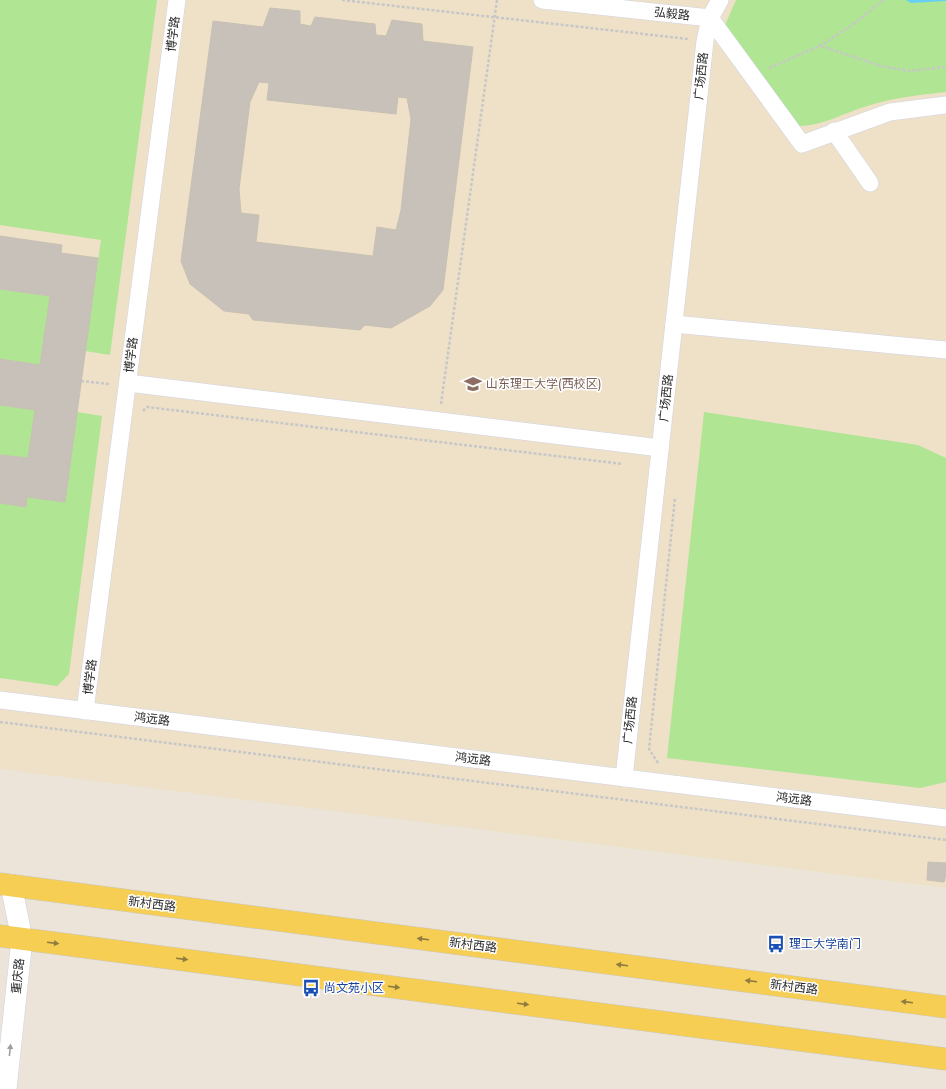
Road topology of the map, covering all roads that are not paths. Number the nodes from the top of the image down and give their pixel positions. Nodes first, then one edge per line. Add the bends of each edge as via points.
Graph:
1 (177, 0) edge
2 (542, 0) edge
3 (720, 0) edge
4 (710, 18) junction
5 (946, 105) edge
6 (834, 131) junction
7 (870, 183) dead end
8 (674, 324) junction
9 (946, 350) edge
10 (121, 384) junction
11 (660, 448) junction
12 (0, 700) edge
13 (85, 711) junction
14 (624, 778) junction
15 (946, 818) edge
16 (4, 891) edge
17 (0, 936) edge
18 (22, 939) junction
19 (946, 1007) edge
20 (946, 1059) edge
21 (6, 1089) edge

1 - 10 street, 博学路
2 - 4 street, 弘毅路
3 - 4 street
4 - 6 street via 802,144
4 - 8 street, 广场西路 via 705,41
5 - 6 street via 890,112
6 - 7 street
8 - 9 street
8 - 11 street, 广场西路
10 - 11 street
10 - 13 street, 博学路
11 - 14 street, 广场西路
12 - 13 street, 鸿远路
13 - 14 street, 鸿远路
14 - 15 street, 鸿远路
16 - 18 street, 重庆路
19 -> 16 main road, 新村西路
17 - 18 main road
18 -> 20 main road
21 -> 18 street, 重庆路

